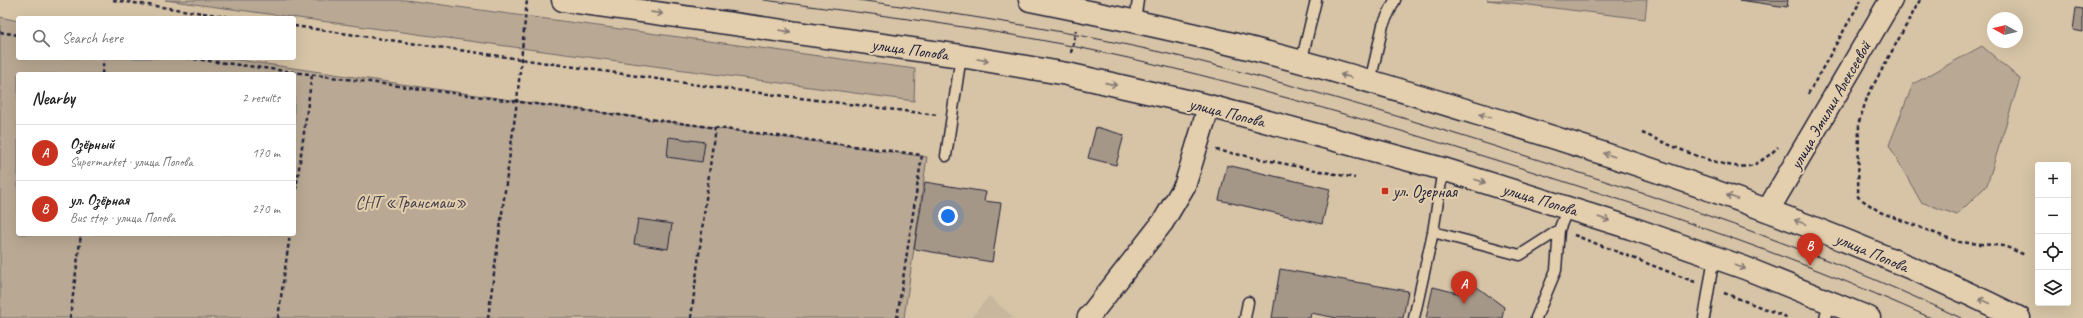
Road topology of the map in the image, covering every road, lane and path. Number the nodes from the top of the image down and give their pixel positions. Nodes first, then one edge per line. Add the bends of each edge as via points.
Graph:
1 (113, 0) edge
2 (527, 0) edge
3 (563, 0) edge
4 (1030, 0) edge
5 (1316, 0) edge
6 (1395, 0) edge
7 (1862, 0) edge
8 (1891, 0) edge
9 (1920, 0) edge
10 (1080, 10) junction
11 (1136, 10) edge
12 (223, 16) edge
13 (296, 26) edge
14 (0, 32) edge
15 (16, 34) edge
16 (960, 56) junction
17 (521, 59) junction
18 (104, 60) edge
19 (202, 60) edge
20 (1301, 63) junction
21 (102, 72) edge
22 (290, 72) edge
23 (296, 73) edge
24 (1067, 74) junction
25 (312, 75) junction
26 (1370, 82) junction
27 (1806, 99) dead end
28 (517, 101) junction
29 (1209, 106) junction
30 (952, 116) junction
31 (715, 127) junction
32 (1642, 133) dead end
33 (1783, 140) dead end
34 (946, 156) dead end
35 (1443, 169) junction
36 (296, 190) edge
37 (1568, 208) junction
38 (1768, 210) junction
39 (1559, 230) junction
40 (1433, 232) junction
41 (81, 236) edge
42 (290, 236) edge
43 (2025, 255) dead end
44 (1714, 257) junction
45 (1709, 287) junction
46 (1248, 302) dead end
47 (1827, 310) edge
48 (70, 318) edge
49 (278, 318) edge
50 (488, 318) edge
51 (691, 318) edge
52 (897, 318) edge
53 (1088, 318) edge
54 (1245, 318) edge
55 (1414, 318) edge
56 (1536, 318) edge
57 (1704, 318) edge
58 (1789, 318) edge
59 (1869, 318) edge
60 (2019, 318) edge

1 - 12 path
2 - 17 path
3 -> 16 main road, улица Попова
4 - 10 main road, улица Попова
5 - 20 lane
6 - 26 lane via 1383,25
7 - 27 path
8 - 38 main road, улица Эмилии Алексеевой
9 - 43 path via 1868,95 1859,122 1858,197 1880,212 1959,242 2004,246
10 - 11 main road, улица Попова
10 - 24 path
11 - 20 main road, улица Попова via 1227,42
13 - 17 path
14 - 15 path
16 -> 24 main road, улица Попова
16 - 30 lane
17 - 28 path
17 - 30 path via 712,87
18 - 21 path
19 - 22 path
26 -> 20 main road, улица Попова
23 - 25 path
24 -> 29 main road, улица Попова
25 - 28 path
25 - 36 path
38 -> 26 main road, улица Попова via 1638,164
28 - 31 path
28 - 50 path
29 - 35 main road, улица Попова
29 - 53 street via 1185,186 1163,222
30 - 34 lane
31 - 51 path
31 - 52 path via 922,156
32 - 33 path via 1706,159 1732,166 1752,165 1768,156
35 -> 37 main road, улица Попова
35 - 40 lane
37 - 39 lane
37 -> 44 main road, улица Попова
60 -> 38 main road, улица Попова via 1880,254
39 - 40 lane via 1520,255
39 - 45 path
39 - 56 lane via 1556,270
40 - 55 lane
41 - 48 path
42 - 49 path
44 - 45 lane
44 -> 47 main road, улица Попова
45 - 57 lane
45 - 58 path
46 - 54 lane
47 - 59 main road, улица Попова

